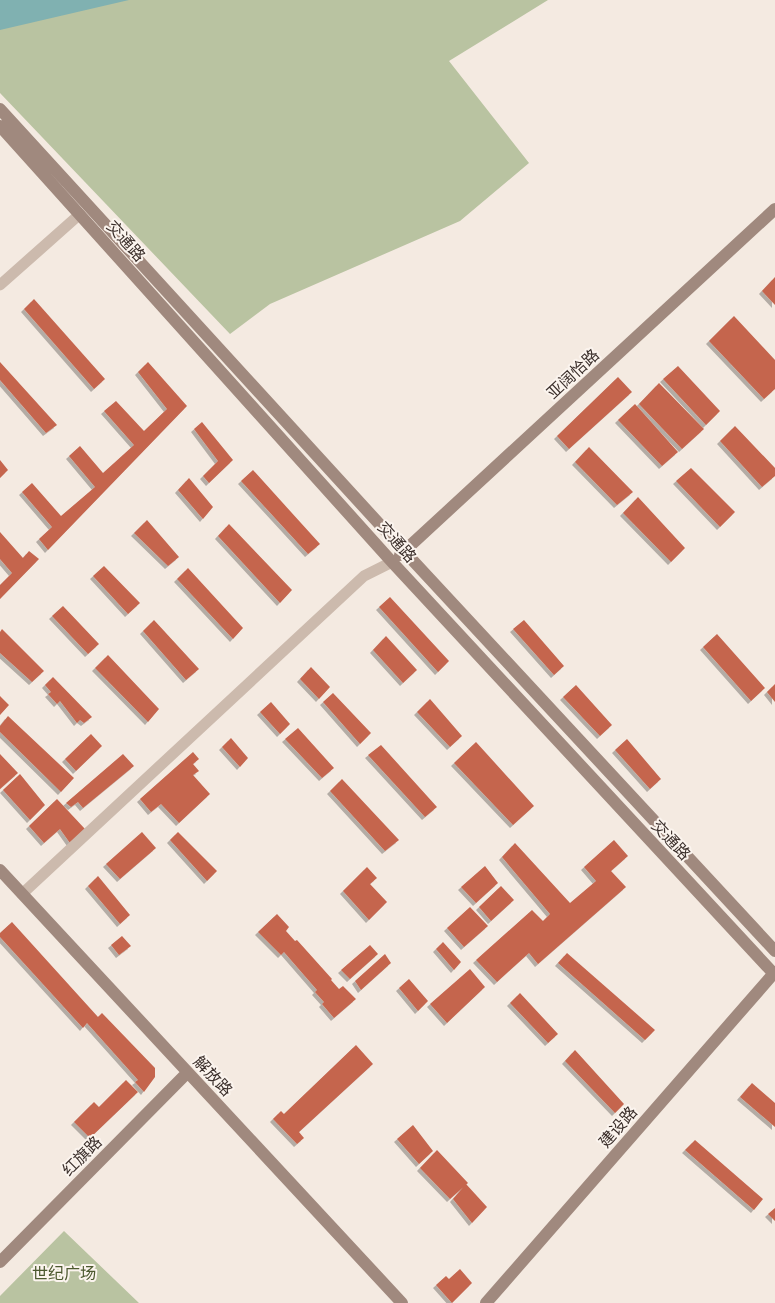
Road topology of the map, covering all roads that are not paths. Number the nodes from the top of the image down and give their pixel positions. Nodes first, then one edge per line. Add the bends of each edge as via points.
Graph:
1 (0, 109) edge
2 (0, 126) edge
3 (775, 209) edge
4 (80, 214) junction
5 (0, 285) edge
6 (404, 551) junction
7 (392, 562) junction
8 (0, 870) edge
9 (22, 894) junction
10 (775, 951) edge
11 (775, 974) edge
12 (187, 1073) junction
13 (0, 1262) edge
14 (402, 1303) edge
15 (486, 1303) edge

1 - 6 main road
2 - 4 main road, 交通路
3 - 6 main road, 亚阔恰路
4 - 5 street
4 - 7 main road, 交通路
6 - 7 main road, 亚阔恰路
6 - 10 main road
7 - 9 street via 364,576
7 - 11 main road, 交通路
8 - 9 main road, 解放路
9 - 12 main road, 解放路
11 - 15 main road, 建设路
12 - 13 main road, 红旗路
12 - 14 main road, 解放路

